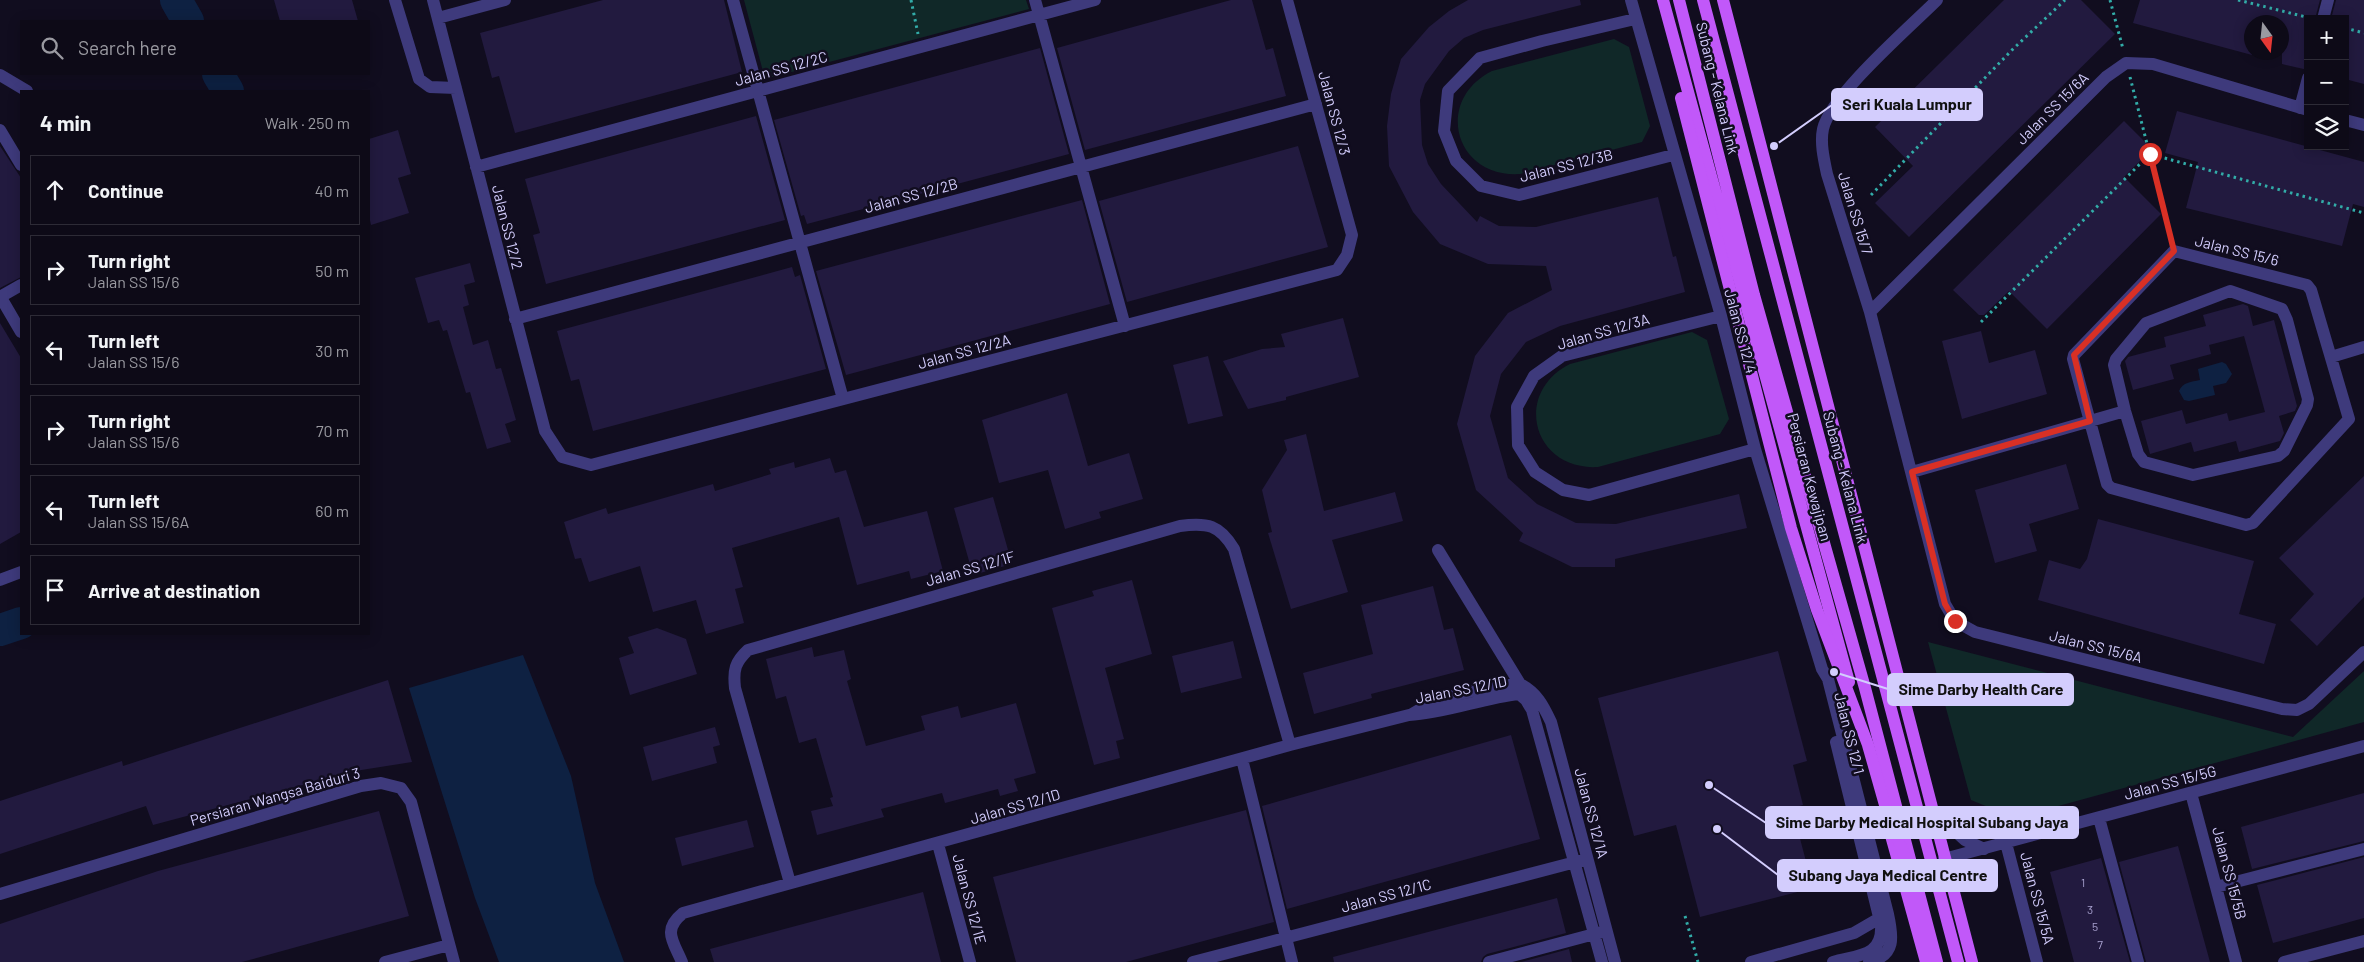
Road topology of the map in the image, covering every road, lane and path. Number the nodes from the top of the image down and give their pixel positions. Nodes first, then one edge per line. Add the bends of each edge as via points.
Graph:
1 (395, 0) edge
2 (434, 0) edge
3 (506, 0) edge
4 (733, 0) edge
5 (910, 0) edge
6 (1035, 0) edge
7 (1095, 0) edge
8 (1287, 0) edge
9 (1631, 0) edge
10 (1655, 0) edge
11 (1663, 0) edge
12 (1679, 0) edge
13 (1703, 0) edge
14 (1723, 0) edge
15 (1731, 0) edge
16 (1937, 0) edge
17 (2065, 0) edge
18 (2110, 0) edge
19 (2238, 0) edge
20 (2328, 0) edge
21 (1726, 14) junction
22 (1039, 15) junction
23 (2324, 15) edge
24 (2304, 17) edge
25 (438, 18) junction
26 (1635, 19) junction
27 (2349, 29) edge
28 (2364, 33) edge
29 (921, 47) junction
30 (2126, 63) junction
31 (0, 75) edge
32 (456, 88) junction
33 (25, 90) edge
34 (758, 91) junction
35 (1316, 104) junction
36 (2304, 109) edge
37 (2349, 121) edge
38 (2364, 125) edge
39 (0, 130) edge
40 (2150, 154) junction
41 (1673, 155) junction
42 (20, 162) edge
43 (476, 166) junction
44 (1081, 167) junction
45 (1871, 195) dead end
46 (2364, 213) edge
47 (1352, 235) joint
48 (799, 242) junction
49 (2174, 251) junction
50 (20, 286) edge
51 (0, 297) edge
52 (1870, 312) junction
53 (1721, 316) junction
54 (515, 319) junction
55 (1981, 322) dead end
56 (1125, 326) junction
57 (20, 330) edge
58 (2364, 347) edge
59 (2331, 357) junction
60 (843, 399) junction
61 (1774, 406) junction
62 (2124, 411) junction
63 (1746, 414) junction
64 (2090, 421) junction
65 (1755, 449) junction
66 (562, 457) joint
67 (1912, 472) junction
68 (1438, 550) dead end
69 (20, 572) edge
70 (0, 580) edge
71 (2364, 652) edge
72 (1822, 669) joint
73 (1519, 689) junction
74 (1290, 745) junction
75 (2364, 746) edge
76 (1242, 759) junction
77 (1919, 761) junction
78 (2191, 793) junction
79 (1931, 809) junction
80 (2099, 818) junction
81 (2006, 843) junction
82 (938, 844) junction
83 (2364, 848) edge
84 (1984, 849) junction
85 (1587, 859) junction
86 (1944, 859) junction
87 (1574, 862) junction
88 (1915, 880) junction
89 (790, 883) junction
90 (2216, 887) junction
91 (0, 894) edge
92 (1685, 916) dead end
93 (1884, 916) junction
94 (1600, 932) junction
95 (1286, 938) junction
96 (2364, 941) edge
97 (448, 945) junction
98 (1922, 948) junction
99 (385, 962) edge
100 (454, 962) edge
101 (682, 962) edge
102 (970, 962) edge
103 (1194, 962) edge
104 (1292, 962) edge
105 (1489, 962) edge
106 (1602, 962) edge
107 (1615, 962) edge
108 (1698, 962) edge
109 (1751, 962) edge
110 (1833, 962) edge
111 (1869, 962) edge
112 (1920, 962) edge
113 (1926, 962) edge
114 (1937, 962) edge
115 (1958, 962) edge
116 (1965, 962) edge
117 (1972, 962) edge
118 (2037, 962) edge
119 (2138, 962) edge
120 (2236, 962) edge
121 (2284, 962) edge

1 - 32 street via 418,79 430,87
2 - 25 street, Jalan SS 12/2
3 - 25 street
4 - 34 street
5 - 29 path
6 - 22 street
7 - 22 street, Jalan SS 12/2C
8 - 35 street, Jalan SS 12/3
9 - 26 street, Jalan SS 12/4
10 - 88 main road, bridge via 1792,528 1818,610 1868,745 1889,818
11 - 61 main road, Persiaran Kewajipan
12 - 88 main road, Subang - Kelana Link, bridge via 1754,294 1866,688
13 - 115 main road, Subang - Kelana Link
14 - 21 main road
15 - 21 street
16 - 52 street, Jalan SS 15/7 via 1846,90 1823,128 1827,174
17 - 45 path
18 - 30 path
19 - 24 path
20 - 23 street
21 - 77 main road
22 - 29 street, Jalan SS 12/2C
22 - 44 street
25 - 32 street, Jalan SS 12/2
26 - 41 street, Jalan SS 12/4
26 - 41 street, Jalan SS 12/3B via 1480,58 1448,91 1444,130 1456,161 1481,186 1519,195
27 - 28 path
29 - 34 street, Jalan SS 12/2C
30 - 36 street via 2153,64
30 - 40 path
30 - 52 street, Jalan SS 15/6A via 2106,77
31 - 33 street
32 - 43 street, Jalan SS 12/2
34 - 43 street, Jalan SS 12/2C
34 - 48 street
35 - 44 street, Jalan SS 12/2B
35 - 47 street, Jalan SS 12/3
37 - 38 street
39 - 42 street
40 - 46 path
40 - 49 path
40 - 55 path
41 - 53 street, Jalan SS 12/4
43 - 54 street, Jalan SS 12/2
44 - 48 street, Jalan SS 12/2B
44 - 56 street
47 - 56 street, Jalan SS 12/2A via 1348,255 1337,270
48 - 54 street, Jalan SS 12/2B
48 - 60 street
49 - 59 street, Jalan SS 15/6 via 2308,285
49 - 64 street, Jalan SS 15/6 via 2074,355
50 - 51 street
51 - 57 street
52 - 67 street, Jalan SS 15/7
53 - 63 street, Jalan SS 12/4
53 - 65 street, Jalan SS 12/3A via 1562,356 1534,376 1517,407 1518,445 1535,472 1563,490 1589,495
54 - 66 street, Jalan SS 12/2 via 545,431
56 - 60 street, Jalan SS 12/2A
58 - 59 street
59 - 64 street, Jalan SS 15/6 via 2349,419 2253,523 2246,526 2111,488 2107,484
60 - 66 street, Jalan SS 12/2A via 591,465
61 - 63 street
61 - 98 main road, Persiaran Kewajipan
62 - 62 street via 2138,454 2144,462 2193,475 2278,456 2288,443 2308,399 2282,309 2230,291 2146,323 2114,365
62 - 64 street
63 - 65 street, Jalan SS 12/4
64 - 67 street
65 - 72 street, Jalan SS 12/4
67 - 71 street, Jalan SS 15/6A via 1945,604 1955,621 1975,632 2282,710 2297,710 2309,704
68 - 73 street
69 - 70 street
72 - 93 street, Jalan SS 12/1 via 1828,679
73 - 74 street, Jalan SS 12/1D via 1441,700 1410,715
73 - 85 street, Jalan SS 12/1A via 1534,692 1551,722
73 - 87 street, Jalan SS 12/1A via 1532,710
74 - 76 street, Jalan SS 12/1D
74 - 89 street, Jalan SS 12/1F via 1234,549 1226,536 1213,527 1198,523 1180,526 748,650 736,661 733,674 735,688
75 - 78 street, Jalan SS 15/5G
76 - 82 street, Jalan SS 12/1D
76 - 95 street
77 - 79 main road
77 - 116 main road via 1921,799
78 - 80 street, Jalan SS 15/5G
78 - 90 street, Jalan SS 15/5B
79 - 84 street via 1965,840
79 - 86 main road
80 - 81 street, Jalan SS 15/5G
80 - 119 street
81 - 84 street, Jalan SS 15/5G
81 - 118 street, Jalan SS 15/5A
82 - 89 street, Jalan SS 12/1D
82 - 102 street, Jalan SS 12/1E
83 - 90 street
84 - 86 street, Jalan SS 15/5G
85 - 87 street, Jalan SS 12/1C
85 - 94 street, Jalan SS 12/1A
86 - 117 main road
87 - 94 street, Jalan SS 12/1A
87 - 95 street, Jalan SS 12/1C
88 - 114 main road
89 - 101 street, Jalan SS 12/1D via 683,914 673,921 670,933
90 - 120 street, Jalan SS 15/5B
91 - 97 street, Persiaran Wangsa Baiduri 3 via 361,786 381,783 401,788 411,802
92 - 108 path
93 - 109 street via 1854,933
93 - 110 street, Jalan SS 12/1 via 1878,947
93 - 111 street, Jalan SS 12/1 via 1892,934 1891,948 1878,960
94 - 105 street
94 - 106 street, Jalan SS 12/1A
94 - 107 street, Jalan SS 12/1A
95 - 103 street, Jalan SS 12/1C
95 - 104 street
96 - 121 street
97 - 99 street
97 - 100 street, Persiaran Wangsa Baiduri 3
98 - 112 main road
98 - 113 main road, Persiaran Kewajipan

